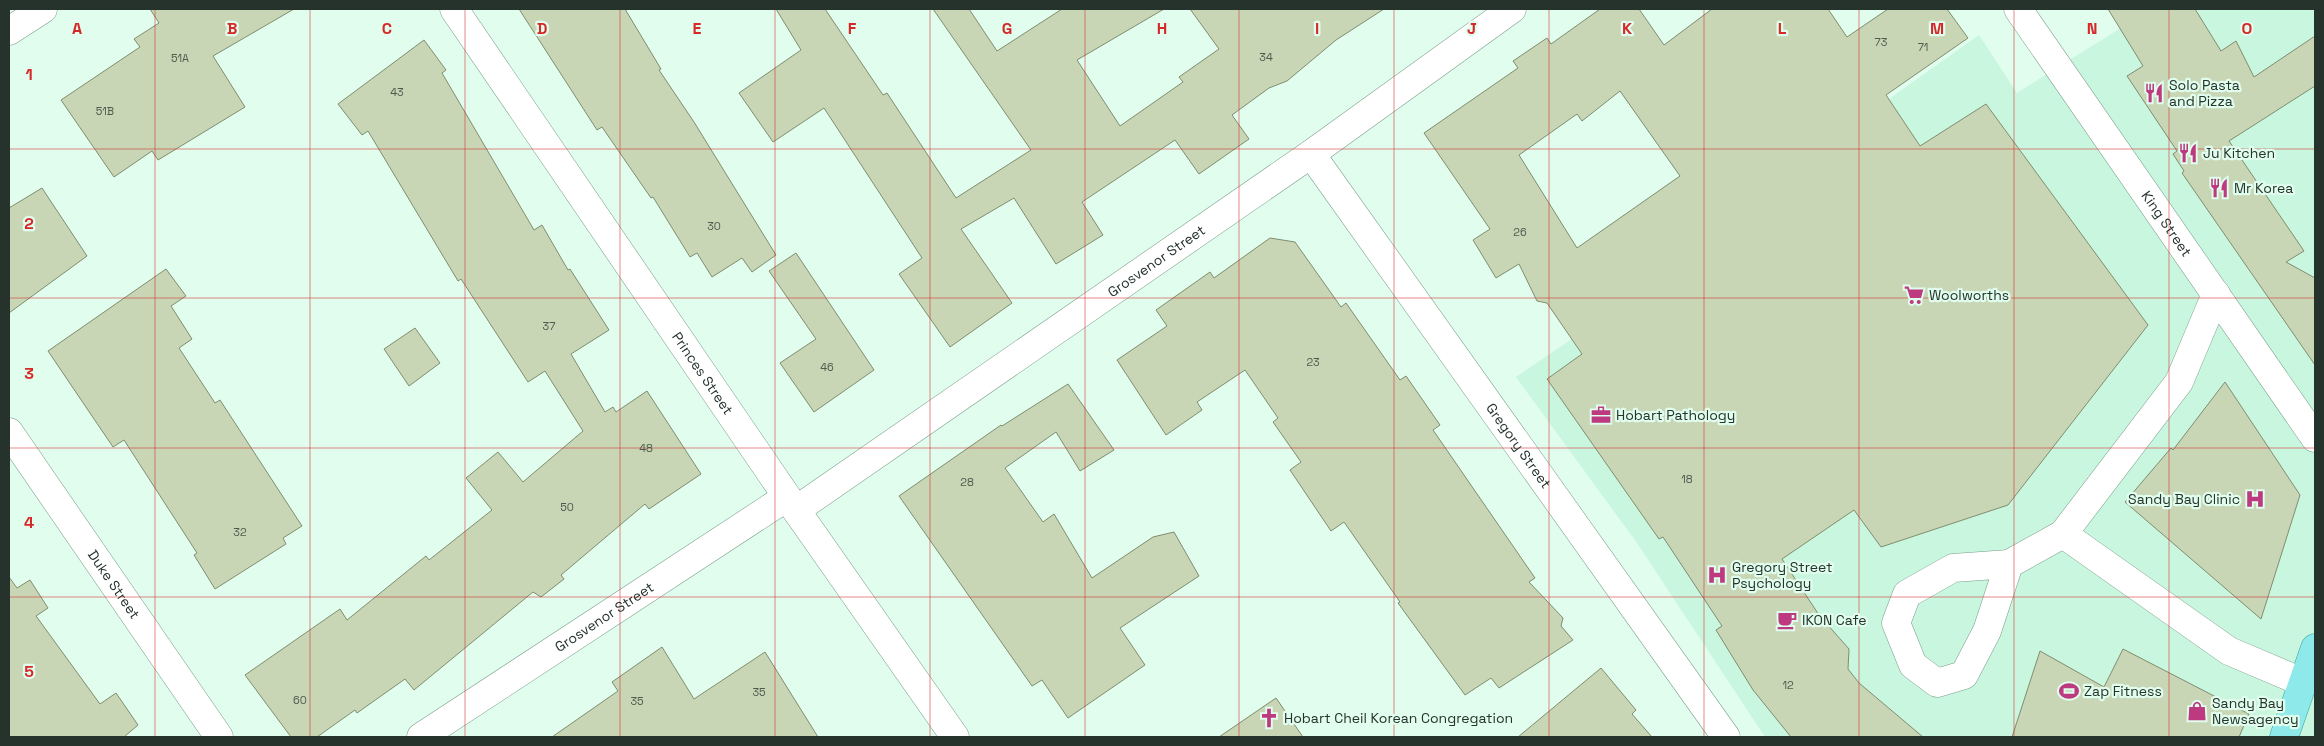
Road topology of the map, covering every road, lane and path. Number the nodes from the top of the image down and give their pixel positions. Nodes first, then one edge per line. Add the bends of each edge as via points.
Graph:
1 (43, 9) edge
2 (454, 9) edge
3 (1512, 9) edge
4 (2018, 9) edge
5 (9, 31) edge
6 (1311, 154) junction
7 (2216, 294) junction
8 (9, 432) edge
9 (2315, 438) edge
10 (792, 503) junction
11 (2063, 534) junction
12 (2009, 564) junction
13 (2315, 648) edge
14 (2302, 682) junction
15 (219, 737) edge
16 (421, 737) edge
17 (955, 737) edge
18 (1726, 737) edge
19 (2284, 737) edge

1 - 5 street
2 - 10 street, Princes Street
3 - 6 street, Grosvenor Street
4 - 7 street, King Street
6 - 10 street, Grosvenor Street
6 - 18 street, Gregory Street
7 - 9 street, King Street
7 - 11 street via 2179,382
8 - 15 street, Duke Street
10 - 16 street, Grosvenor Street
10 - 17 street, Princes Street
11 - 12 street
11 - 14 street via 2229,651
12 - 12 street via 1987,632 1964,675 1937,683 1913,665 1896,623 1907,594 1953,568
13 - 14 main road
14 - 19 main road

